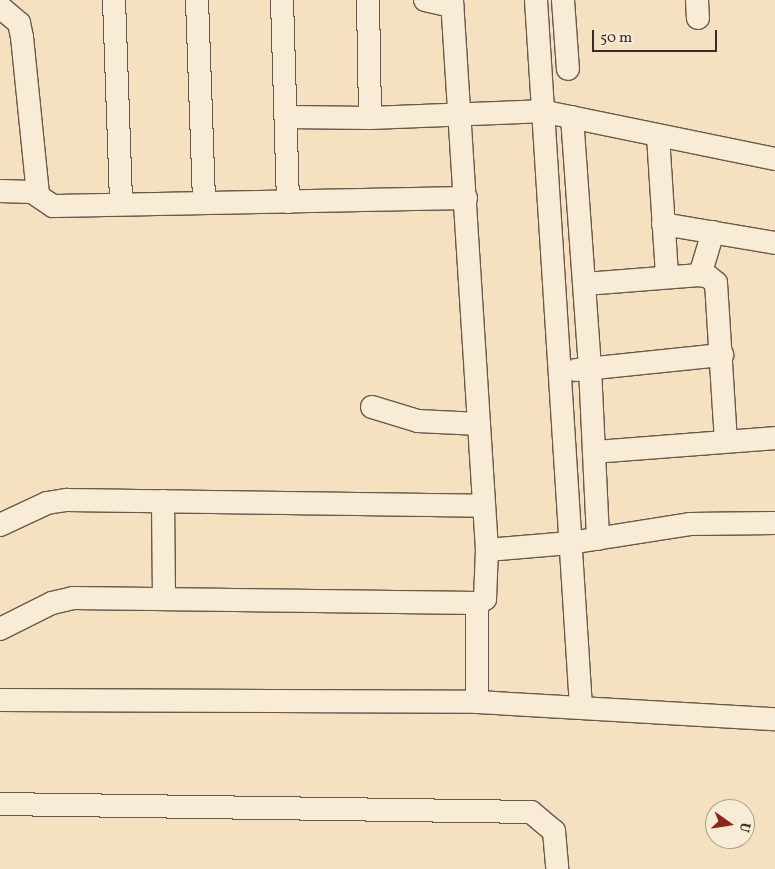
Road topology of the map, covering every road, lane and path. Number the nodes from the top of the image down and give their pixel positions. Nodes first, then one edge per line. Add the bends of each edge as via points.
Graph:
1 (114, 0) edge
2 (197, 0) edge
3 (282, 0) edge
4 (368, 0) edge
5 (425, 0) edge
6 (536, 0) edge
7 (562, 0) edge
8 (452, 3) edge
9 (0, 7) edge
10 (568, 69) dead end
11 (557, 114) junction
12 (461, 116) junction
13 (288, 117) junction
14 (370, 118) junction
15 (658, 136) junction
16 (775, 159) edge
17 (0, 191) edge
18 (38, 194) junction
19 (466, 198) junction
20 (288, 202) junction
21 (121, 204) junction
22 (204, 204) junction
23 (663, 224) junction
24 (713, 232) junction
25 (775, 243) edge
26 (700, 275) junction
27 (667, 277) junction
28 (585, 284) junction
29 (722, 355) junction
30 (575, 370) junction
31 (372, 407) dead end
32 (478, 424) junction
33 (775, 438) edge
34 (726, 441) junction
35 (594, 452) junction
36 (163, 501) junction
37 (484, 506) junction
38 (775, 523) edge
39 (0, 525) edge
40 (585, 541) junction
41 (487, 550) junction
42 (164, 598) junction
43 (477, 603) junction
44 (0, 629) edge
45 (0, 700) edge
46 (476, 702) junction
47 (589, 708) junction
48 (775, 719) edge
49 (0, 804) edge
50 (558, 869) edge

1 - 21 street
2 - 22 street
3 - 13 street
4 - 14 street
5 - 8 street
6 - 11 street
7 - 10 street
8 - 12 street
9 - 18 street via 19,23 22,37
11 - 12 street
11 - 15 street
11 - 28 street
11 - 30 street
12 - 14 street
12 - 19 street
13 - 14 street
13 - 20 street
15 - 16 street
15 - 23 street
17 - 18 street
18 - 21 street via 53,206
19 - 20 street
19 - 32 street
20 - 22 street
21 - 22 street
23 - 24 street
23 - 27 street
24 - 25 street
24 - 26 street
26 - 27 street
26 - 29 street via 709,277 718,291
27 - 28 street
28 - 30 street
29 - 30 street
29 - 34 street
30 - 35 street
30 - 40 street
31 - 32 street via 418,420
32 - 37 street
33 - 34 street
34 - 35 street
35 - 40 street
36 - 37 street
36 - 39 street via 67,500 47,503
36 - 42 street
37 - 41 street
38 - 40 street via 690,524
40 - 41 street
40 - 47 street
41 - 43 street via 487,596
42 - 43 street
42 - 44 street via 73,598 52,603
43 - 46 street
45 - 46 street
46 - 47 street
47 - 48 street
49 - 50 street via 531,812 554,831

